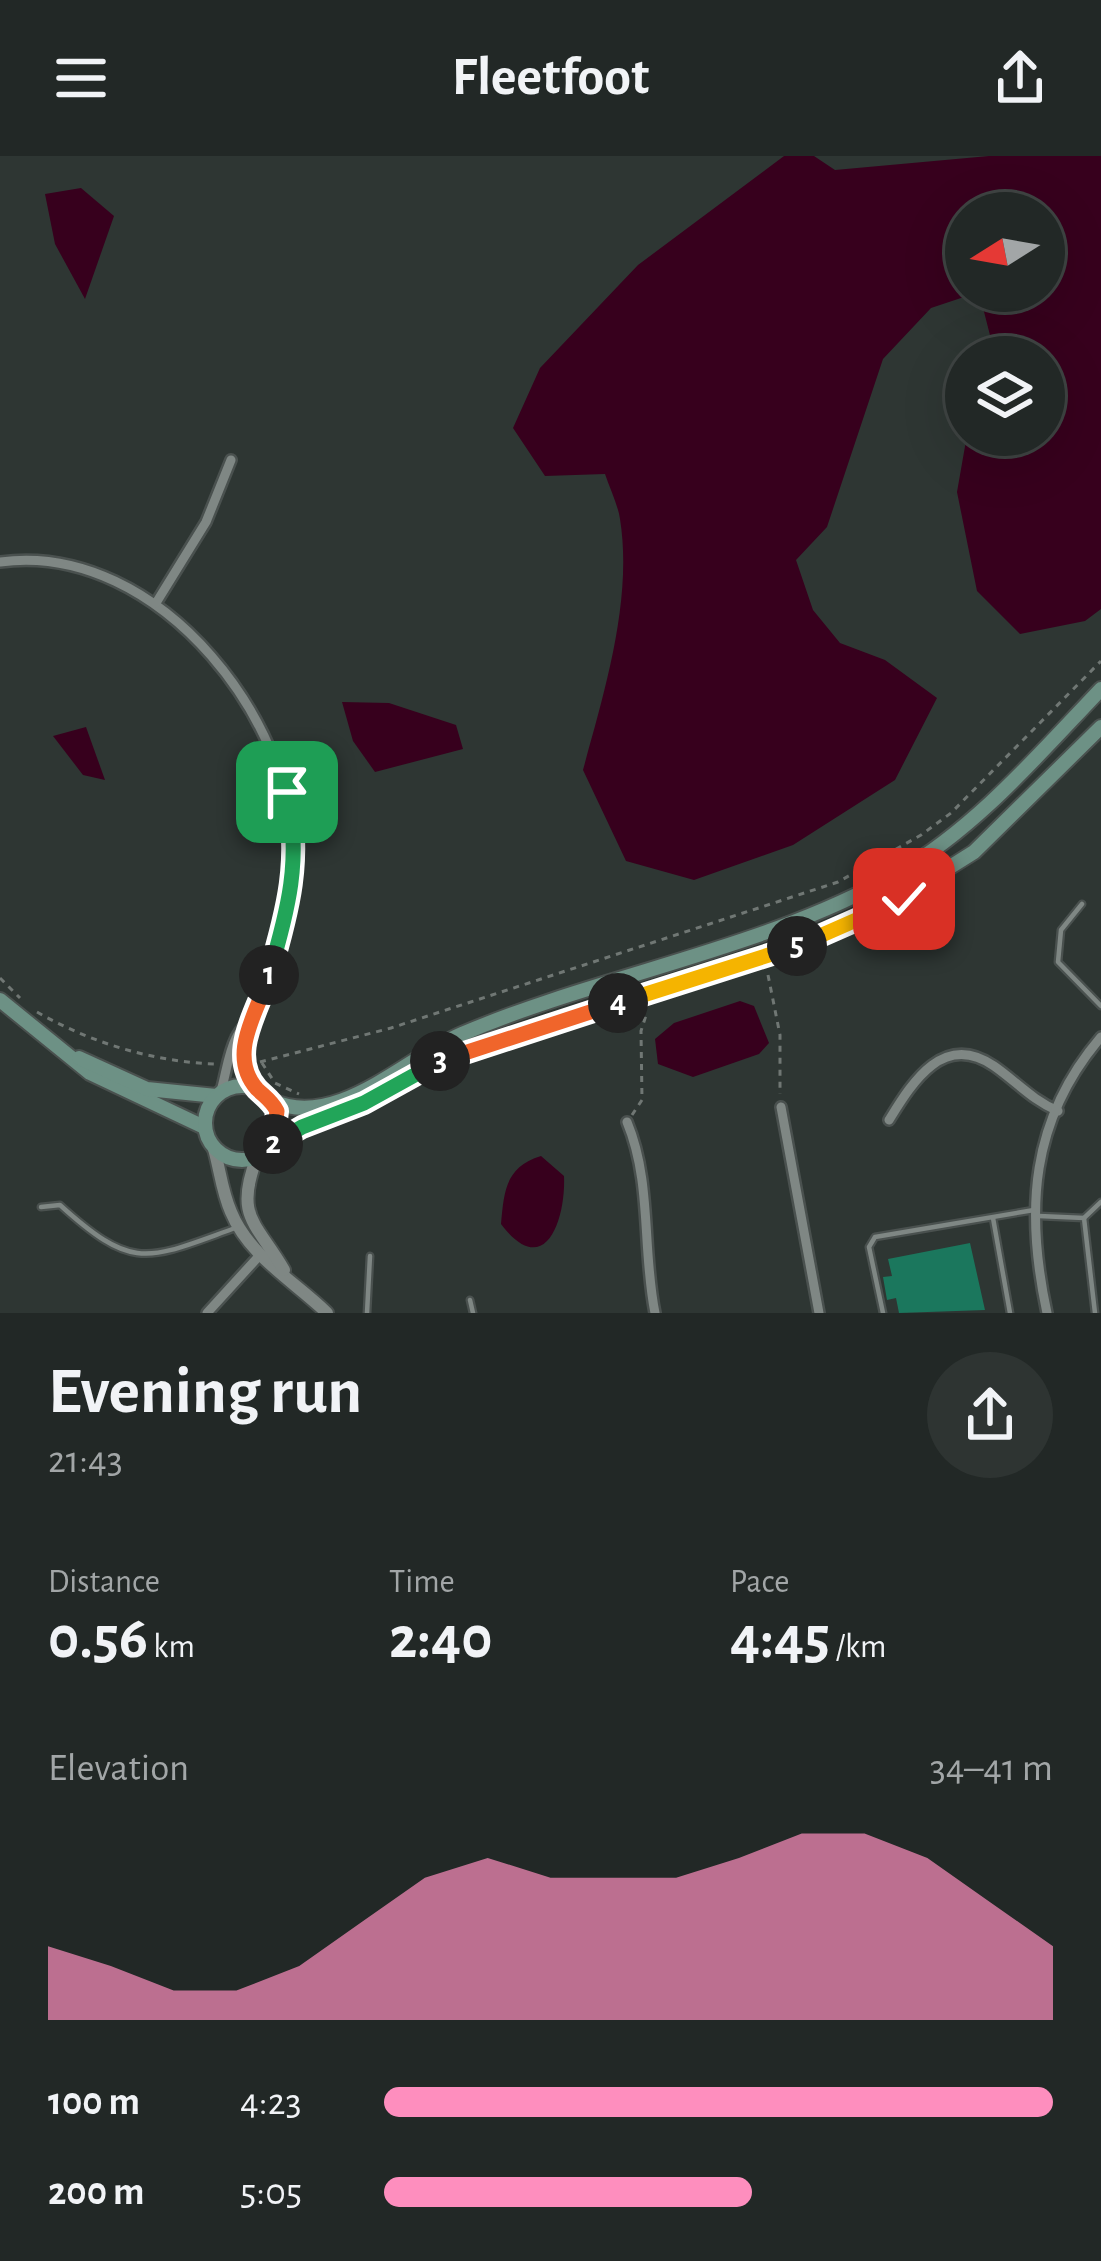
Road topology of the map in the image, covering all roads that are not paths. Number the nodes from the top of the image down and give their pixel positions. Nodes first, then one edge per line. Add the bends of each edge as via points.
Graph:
1 (231, 460) dead end
2 (0, 562) edge
3 (156, 603) junction
4 (1101, 689) edge
5 (1101, 727) edge
6 (1082, 904) dead end
7 (0, 1000) edge
8 (1101, 1006) edge
9 (249, 1022) junction
10 (1101, 1036) edge
11 (74, 1057) junction
12 (257, 1089) junction
13 (219, 1094) junction
14 (272, 1101) junction
15 (781, 1108) road end
16 (1058, 1111) junction
17 (889, 1120) dead end
18 (627, 1122) road end
19 (204, 1127) junction
20 (273, 1144) junction
21 (214, 1148) junction
22 (257, 1157) junction
23 (1101, 1202) edge
24 (41, 1207) dead end
25 (1034, 1213) junction
26 (993, 1217) junction
27 (1084, 1218) junction
28 (238, 1227) junction
29 (259, 1256) junction
30 (370, 1256) dead end
31 (284, 1271) junction
32 (470, 1300) dead end
33 (207, 1313) edge
34 (327, 1313) edge
35 (367, 1313) edge
36 (472, 1313) edge
37 (655, 1313) edge
38 (819, 1313) edge
39 (883, 1313) edge
40 (1010, 1313) edge
41 (1047, 1313) edge
42 (1095, 1313) edge

1 - 3 street via 206,522
2 - 3 street via 81,567
3 - 9 street via 226,677 281,773 292,812 291,898
4 - 14 main road via 969,823 872,887 512,1013 338,1102 302,1111
5 - 20 main road via 974,852 878,913 782,952 474,1048
6 - 8 lane via 1060,930 1058,962
7 - 11 main road
9 - 12 street via 246,1064
9 - 13 street via 230,1051
10 - 16 street
11 - 13 main road via 147,1089
11 - 19 main road via 112,1085
12 - 13 main road via 233,1086
12 - 14 main road
13 - 19 main road
14 - 20 main road via 279,1122
15 - 38 street
16 - 17 street via 991,1064 959,1057 919,1072
16 - 25 street via 1041,1146
18 - 37 street via 644,1180
19 - 21 main road
20 - 22 main road
21 - 22 main road via 234,1160
21 - 28 street
22 - 31 street via 247,1213
23 - 27 lane
24 - 28 lane via 60,1205 113,1249 140,1255
25 - 26 lane
25 - 27 lane
25 - 41 street
26 - 39 lane via 875,1237 869,1247
26 - 40 lane
27 - 42 lane
28 - 29 street
29 - 31 street
29 - 33 street
30 - 35 lane
31 - 34 street
32 - 36 lane

